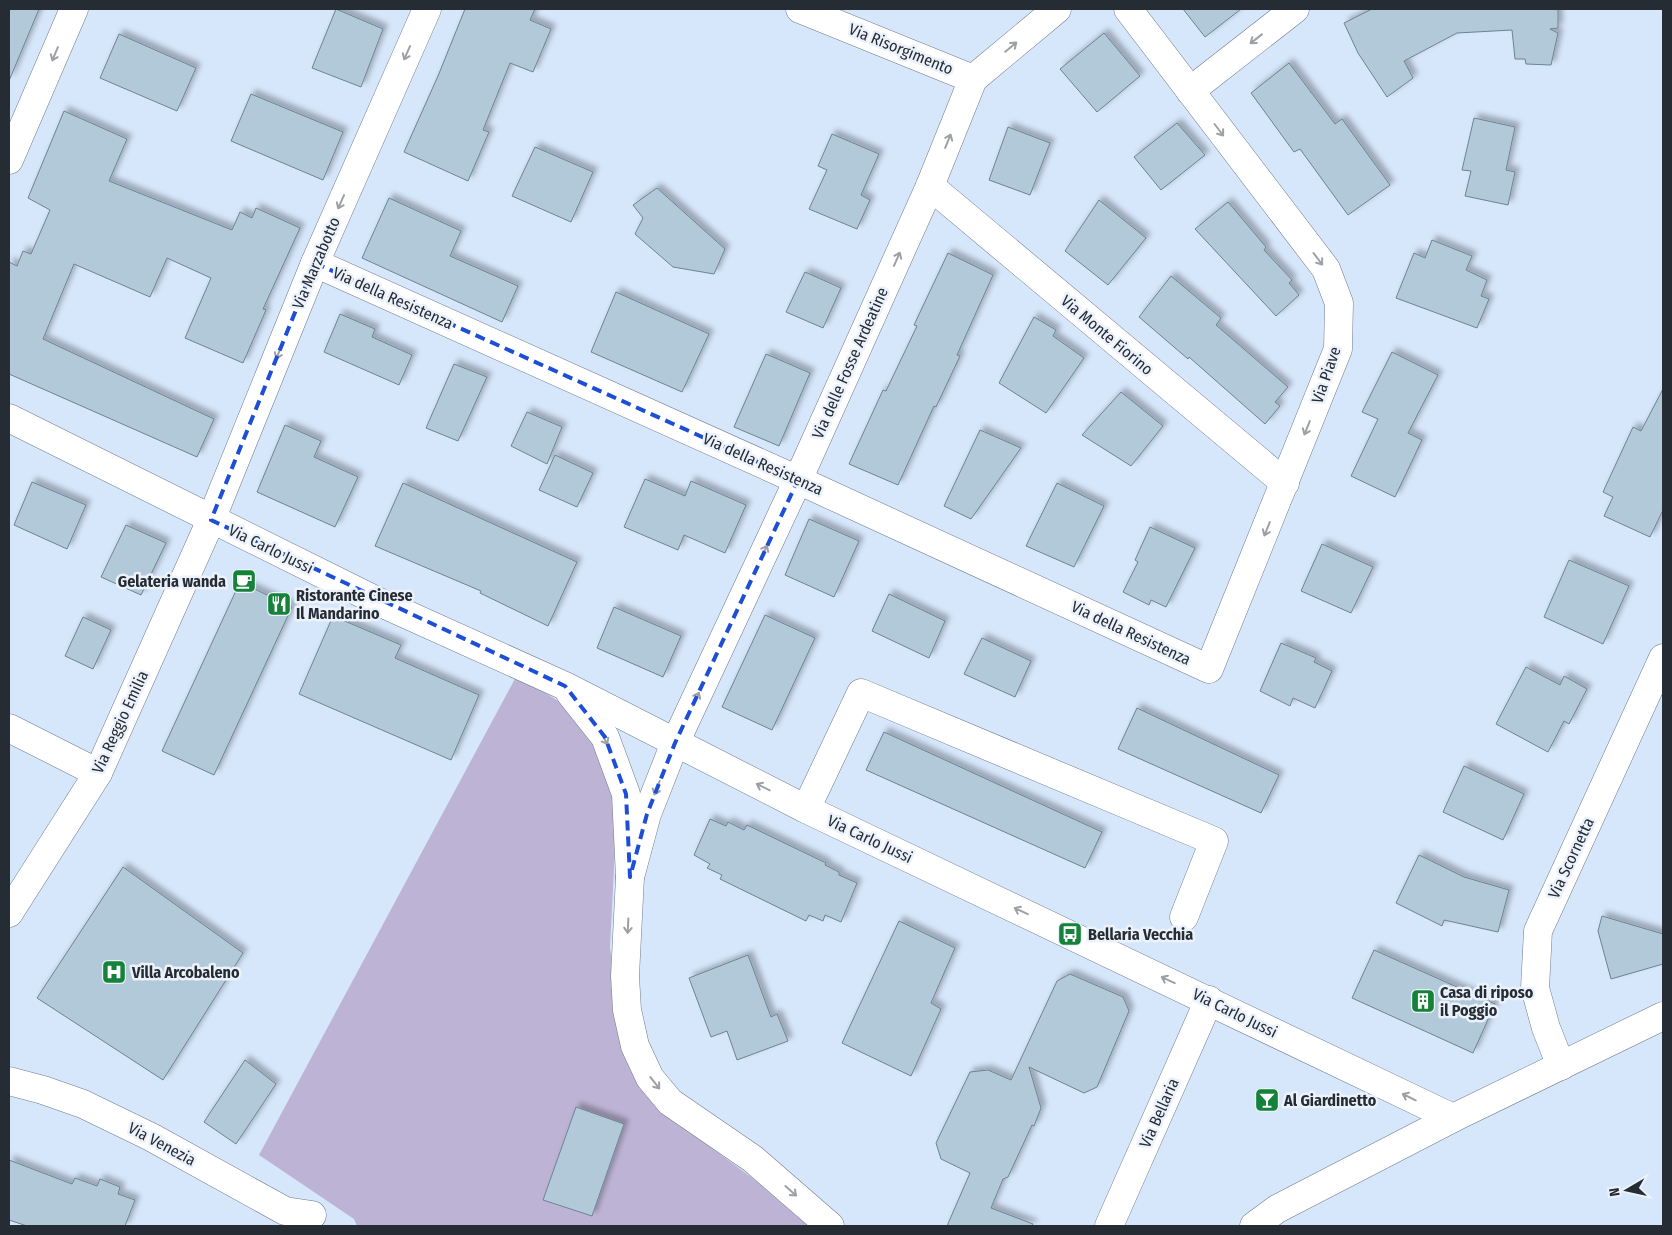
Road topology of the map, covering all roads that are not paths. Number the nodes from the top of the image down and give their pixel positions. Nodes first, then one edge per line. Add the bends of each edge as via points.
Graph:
1 (74, 9) edge
2 (427, 9) edge
3 (800, 9) edge
4 (1057, 9) edge
5 (1128, 9) edge
6 (1295, 9) edge
7 (974, 79) junction
8 (1190, 91) junction
9 (9, 160) edge
10 (930, 186) junction
11 (315, 262) junction
12 (9, 418) edge
13 (798, 480) junction
14 (1285, 484) junction
15 (211, 520) junction
16 (1663, 658) edge
17 (1209, 669) joint
18 (565, 686) junction
19 (9, 728) edge
20 (675, 743) junction
21 (98, 773) junction
22 (806, 809) junction
23 (630, 878) junction
24 (9, 913) edge
25 (1184, 917) dead end
26 (1209, 1000) junction
27 (1663, 1016) edge
28 (1561, 1066) junction
29 (9, 1081) edge
30 (1453, 1118) junction
31 (312, 1216) dead end
32 (830, 1226) edge
33 (1110, 1226) edge
34 (1254, 1226) edge

1 -> 9 street
2 -> 11 street, Via Marzabotto
3 - 7 street, Via Risorgimento
7 -> 4 street, Via delle Fosse Ardeatine
5 - 8 street, Via Piave
6 -> 8 street
10 -> 7 street, Via delle Fosse Ardeatine
8 -> 14 street, Via Piave via 1326,269 1339,303 1338,349
13 -> 10 street, Via delle Fosse Ardeatine
10 - 14 street, Via Monte Fiorino
11 - 13 street, Via della Resistenza
11 -> 15 street, Via Marzabotto
12 - 15 street, Via Carlo Jussi
13 - 17 street, Via della Resistenza
20 -> 13 street, Via delle Fosse Ardeatine
14 -> 17 street, Via Piave
15 - 18 street, Via Carlo Jussi via 379,602
15 - 21 street, Via Reggio Emilia
16 - 28 street, Via Scornetta via 1538,931 1535,988
18 - 20 street, Via Carlo Jussi
18 -> 23 street, Via Carlo Jussi via 605,737 626,794
19 - 21 street
22 -> 20 street, Via Carlo Jussi
20 -> 23 street, Via Carlo Jussi via 647,814
21 - 24 street, Via Reggio Emilia
22 - 25 street, Via Carlo Jussi via 861,693 1214,841
26 -> 22 street, Via Carlo Jussi
23 -> 32 street, Via Carlo Jussi via 625,976 627,1010 634,1046 650,1078 670,1102 753,1159
30 -> 26 street, Via Carlo Jussi
26 - 33 street, Via Bellaria
27 - 28 street
28 - 30 street
29 - 31 street, Via Venezia via 83,1104 151,1137 285,1211
30 - 34 street via 1276,1209

